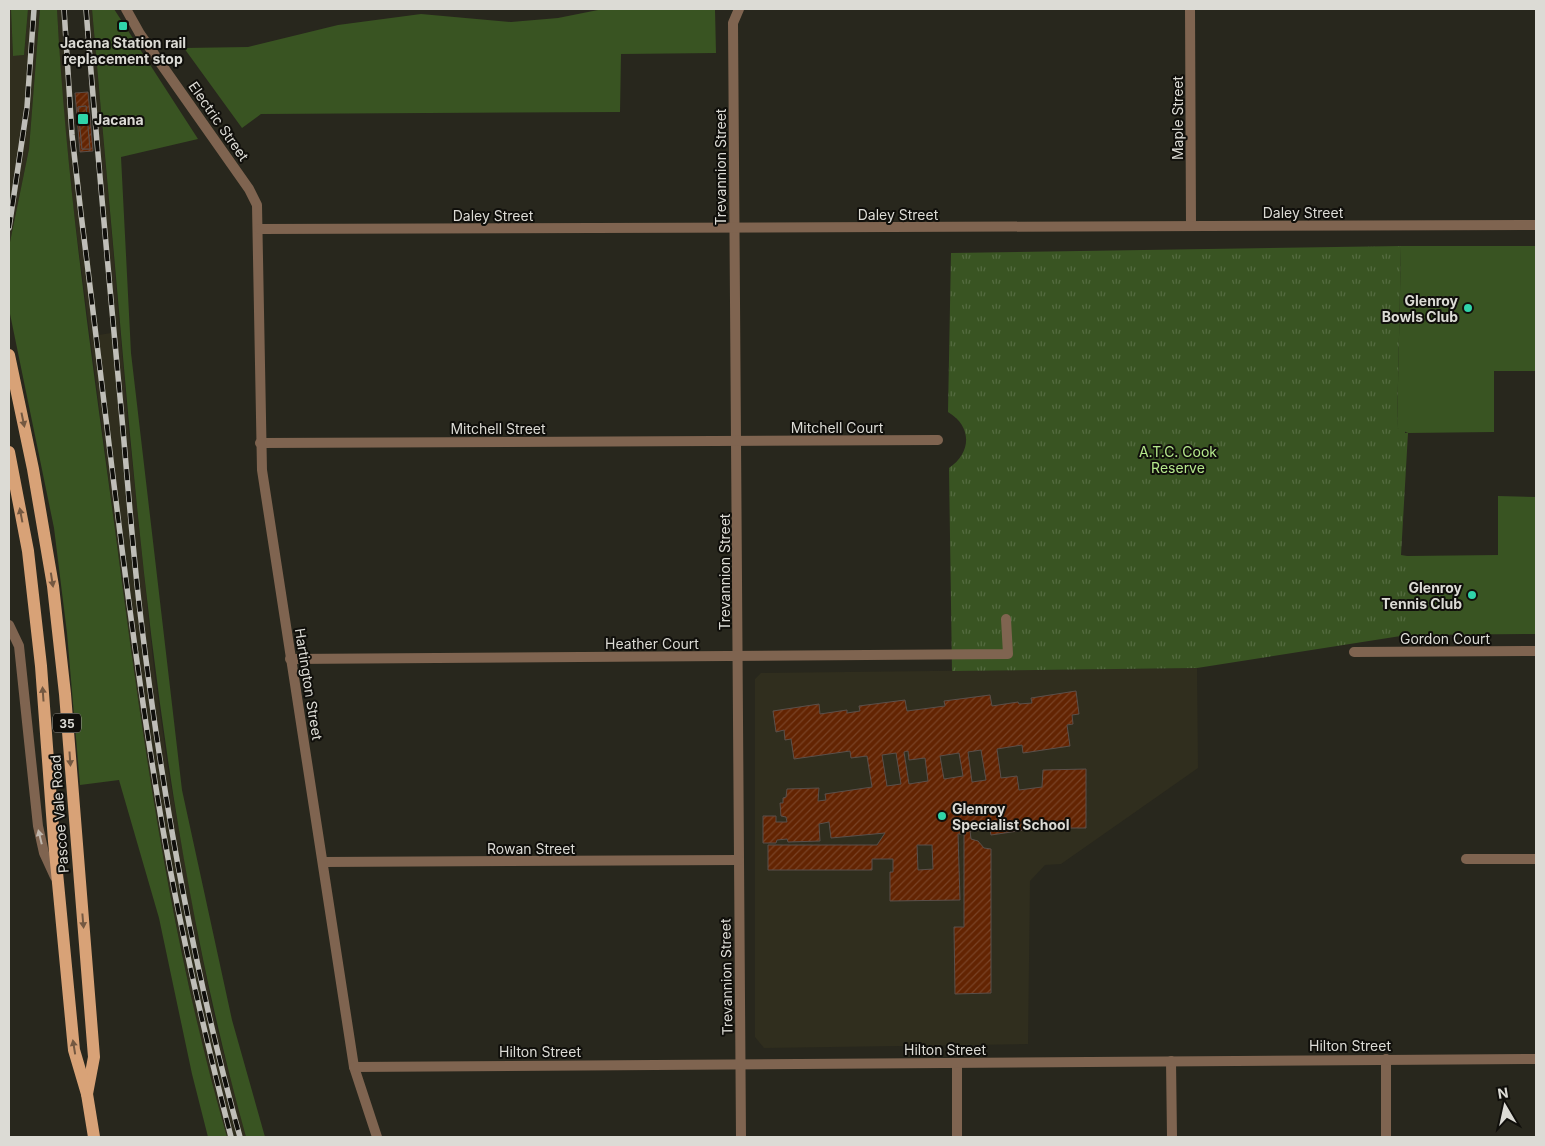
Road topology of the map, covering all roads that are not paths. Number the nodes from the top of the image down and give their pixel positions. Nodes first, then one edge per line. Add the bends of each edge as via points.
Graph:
1 (126, 9) edge
2 (739, 9) edge
3 (1190, 9) edge
4 (1536, 225) edge
5 (1191, 226) junction
6 (734, 228) junction
7 (259, 229) junction
8 (9, 355) edge
9 (938, 440) dead end
10 (736, 441) junction
11 (260, 443) junction
12 (9, 452) edge
13 (1006, 619) dead end
14 (9, 625) edge
15 (1536, 651) edge
16 (1354, 652) dead end
17 (738, 656) junction
18 (290, 659) junction
19 (1466, 859) dead end
20 (1536, 859) edge
21 (739, 860) junction
22 (323, 862) junction
23 (58, 883) junction
24 (1536, 1058) edge
25 (1386, 1059) junction
26 (1171, 1061) junction
27 (741, 1063) junction
28 (957, 1063) junction
29 (354, 1067) junction
30 (87, 1094) junction
31 (94, 1137) edge
32 (377, 1137) edge
33 (741, 1137) edge
34 (957, 1137) edge
35 (1172, 1137) edge
36 (1386, 1137) edge

1 - 7 street, Electric Street via 140,34 255,198
2 - 6 street, Trevannion Street via 734,23
3 - 5 street, Maple Street
4 - 5 street, Daley Street
5 - 6 street, Daley Street
6 - 7 street, Daley Street
6 - 10 street, Trevannion Street
7 - 11 street, Hartington Street
8 -> 30 main road, Pascoe Vale Road / 35 via 53,586 65,694 94,1057
9 - 10 street, Mitchell Court
10 - 11 street, Mitchell Street
10 - 17 street, Trevannion Street
11 - 18 street, Hartington Street
23 -> 12 main road, Pascoe Vale Road / 35 via 41,666 31,580
13 - 17 street, Heather Court via 1008,654
23 -> 14 street via 44,853 38,826 19,646
15 - 16 street, Gordon Court
17 - 18 street, Heather Court
17 - 21 street, Trevannion Street
18 - 22 street, Hartington Street
19 - 20 street
21 - 22 street, Rowan Street
21 - 27 street, Trevannion Street
22 - 29 street, Hartington Street
30 -> 23 main road, Pascoe Vale Road / 35 via 74,1050
24 - 25 street, Hilton Street
25 - 26 street, Hilton Street
25 - 36 street
26 - 28 street, Hilton Street
26 - 35 street
27 - 28 street, Hilton Street
27 - 29 street, Hilton Street
27 - 33 street, Trevannion Street
28 - 34 street
29 - 32 street, Hartington Street
30 - 31 main road, Pascoe Vale Road / 35

